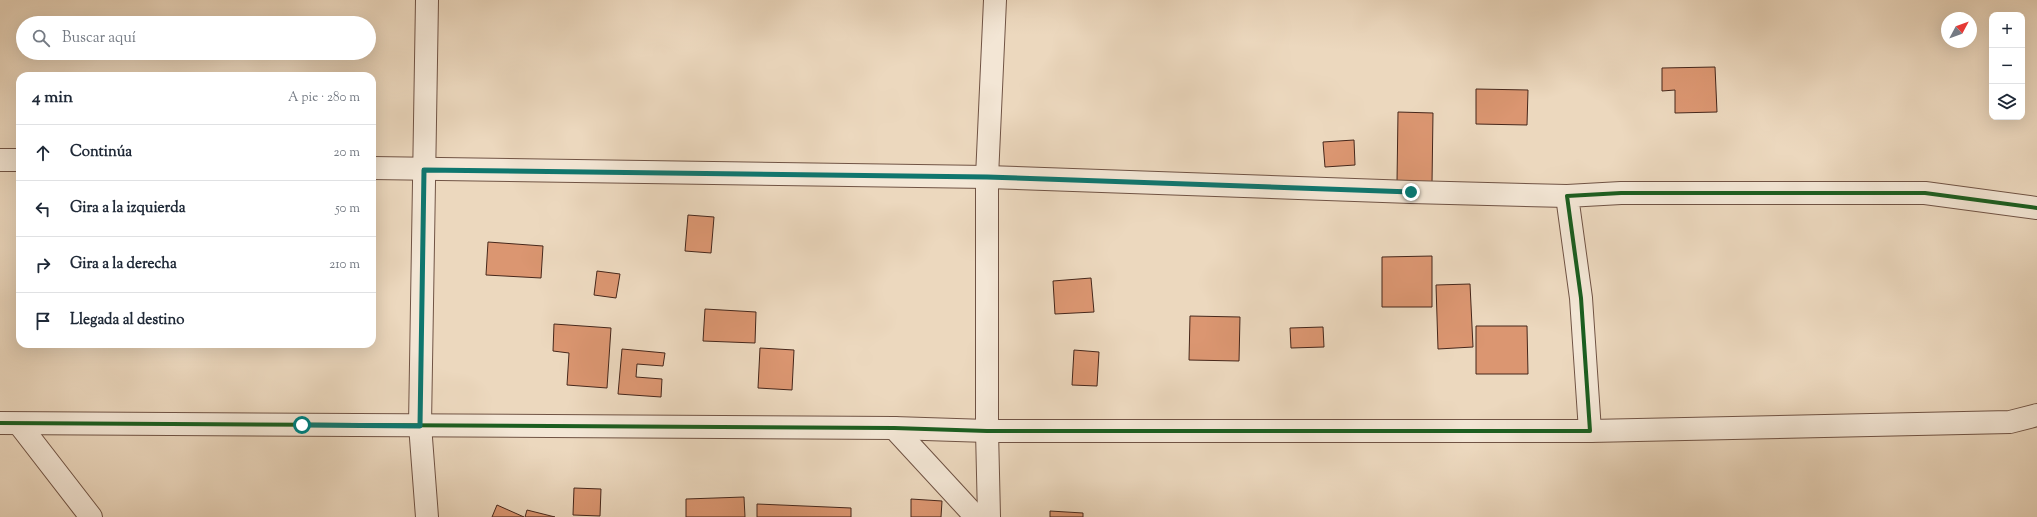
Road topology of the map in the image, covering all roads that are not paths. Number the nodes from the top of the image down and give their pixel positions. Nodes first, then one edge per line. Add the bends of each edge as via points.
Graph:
1 (427, 0) edge
2 (995, 0) edge
3 (0, 160) edge
4 (16, 160) edge
5 (376, 168) edge
6 (424, 170) junction
7 (987, 177) junction
8 (1567, 196) junction
9 (2037, 208) edge
10 (2037, 415) edge
11 (10, 424) edge
12 (420, 426) junction
13 (894, 428) junction
14 (987, 431) junction
15 (1590, 431) junction
16 (91, 517) edge
17 (427, 517) edge
18 (976, 517) edge
19 (989, 517) edge

1 - 6 street
2 - 7 street
3 - 4 street
5 - 6 street
6 - 7 street
6 - 12 street
7 - 8 street
7 - 14 street
8 - 9 street via 1621,193 1925,193
8 - 15 street via 1581,298
10 - 15 street via 2010,422
11 - 12 street
11 - 16 street
12 - 13 street
12 - 17 street
13 - 14 street
13 - 18 street
14 - 15 street
14 - 19 street

